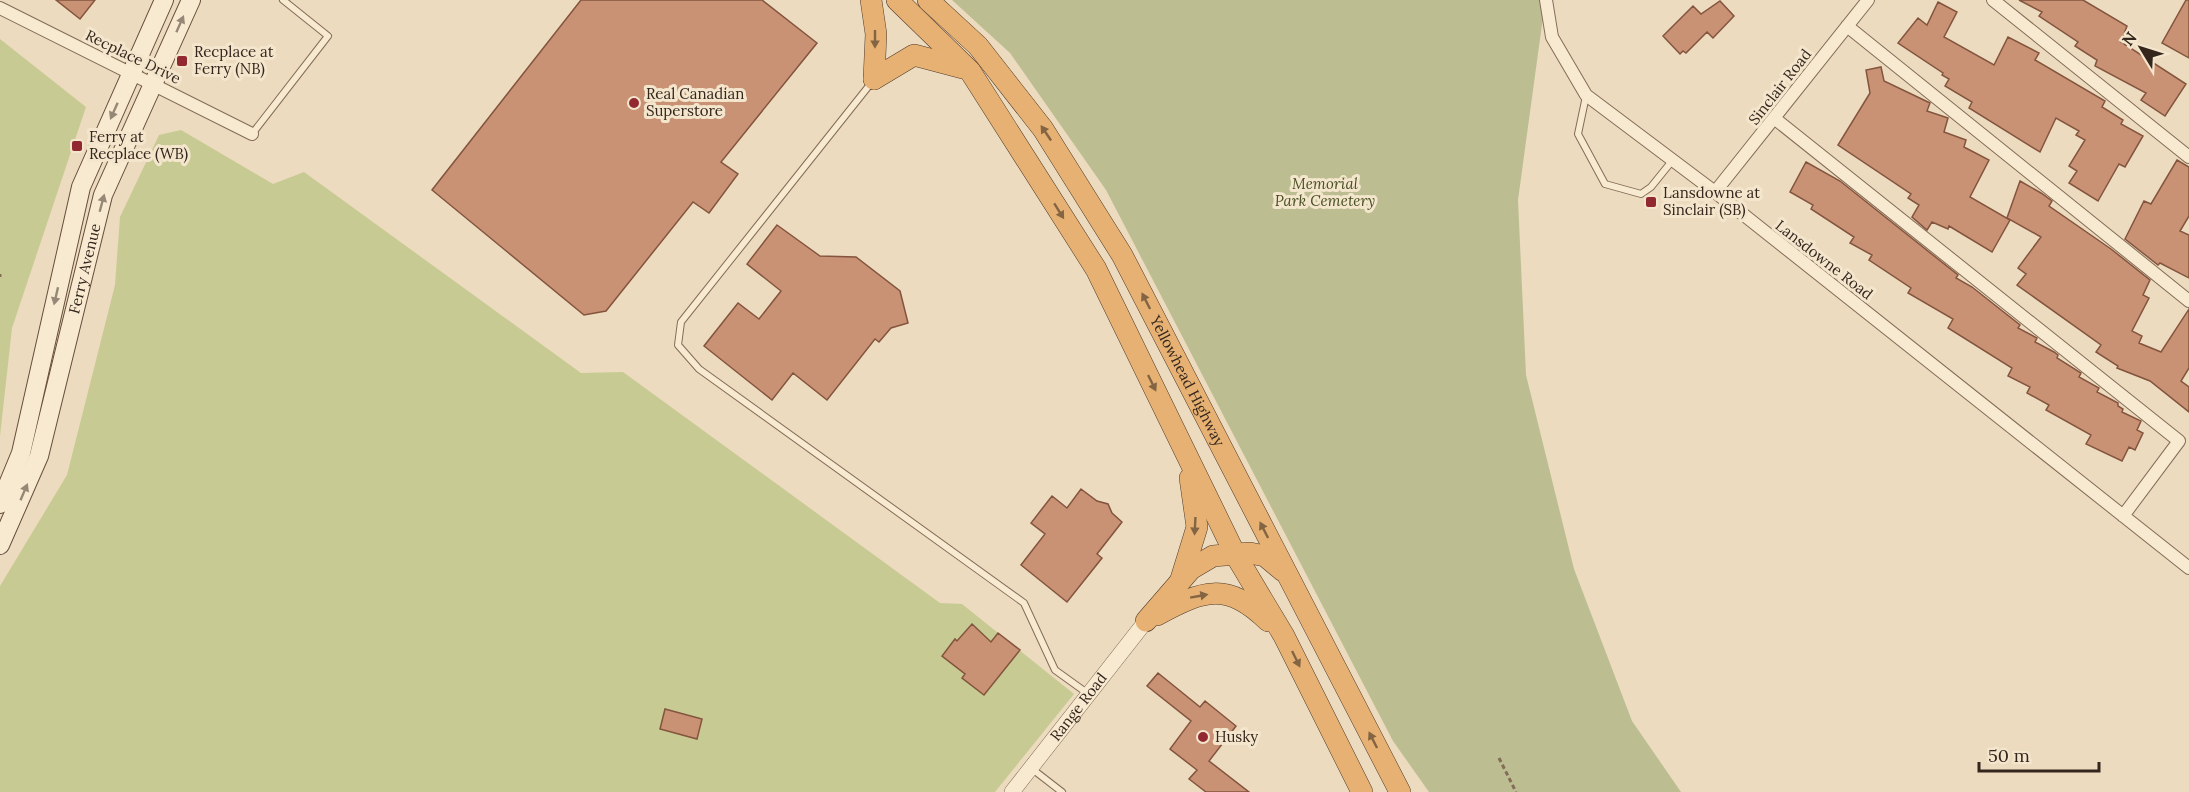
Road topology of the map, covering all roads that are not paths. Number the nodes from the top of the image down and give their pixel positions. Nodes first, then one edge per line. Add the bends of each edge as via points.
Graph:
1 (164, 0) edge
2 (191, 0) edge
3 (283, 0) edge
4 (871, 0) edge
5 (897, 0) edge
6 (928, 0) edge
7 (1546, 0) edge
8 (1868, 0) edge
9 (1993, 0) edge
10 (0, 8) edge
11 (1847, 26) junction
12 (970, 71) junction
13 (131, 73) junction
14 (874, 79) junction
15 (153, 83) junction
16 (1586, 95) junction
17 (1774, 118) junction
18 (252, 134) joint
19 (2189, 157) edge
20 (1672, 161) junction
21 (1715, 192) junction
22 (2189, 301) edge
23 (1183, 448) junction
24 (0, 504) edge
25 (2123, 516) junction
26 (0, 545) edge
27 (1235, 554) junction
28 (2189, 567) edge
29 (1288, 576) junction
30 (1179, 582) junction
31 (1146, 621) junction
32 (1284, 636) junction
33 (1089, 694) junction
34 (1031, 768) junction
35 (1012, 792) edge
36 (1062, 792) edge
37 (1362, 792) edge
38 (1400, 792) edge

1 - 13 main road, Ferry Avenue
15 -> 2 main road, Ferry Avenue
3 - 18 lane via 328,36
4 -> 14 highway via 876,34
5 - 12 highway, Yellowhead Highway
29 -> 6 highway, Yellowhead Highway via 1122,255 1050,139 978,46
7 - 16 street, Lansdowne Road via 1552,37
8 - 11 street, Sinclair Road
9 - 19 street
10 - 13 street, Recplace Drive
11 - 17 street, Sinclair Road
11 - 22 street
12 - 14 highway via 914,55
12 -> 23 highway, Yellowhead Highway via 1096,268
13 - 15 street, Recplace Drive
13 -> 24 main road, Ferry Avenue via 81,187 21,453
14 - 33 lane via 681,322 678,345 699,369 1024,603 1055,670
15 - 18 street, Recplace Drive
26 -> 15 main road, Ferry Avenue via 39,456 104,195
16 - 20 street, Lansdowne Road
16 - 20 lane via 1578,135 1605,184 1641,194
17 - 21 street, Sinclair Road
17 - 25 street via 2179,441
20 - 21 street, Lansdowne Road
21 - 25 street, Lansdowne Road
23 - 27 highway, Yellowhead Highway
23 -> 30 highway via 1197,527
25 - 28 street, Lansdowne Road
27 - 29 highway via 1265,556
27 - 30 highway via 1213,556 1191,569
27 - 32 highway, Yellowhead Highway
38 -> 29 highway, Yellowhead Highway
30 - 31 highway
31 -> 32 highway via 1191,597 1225,593 1253,606
31 - 33 street, Range Road
32 -> 37 highway, Yellowhead Highway
33 - 34 street, Range Road
34 - 35 street, Range Road
34 - 36 lane

